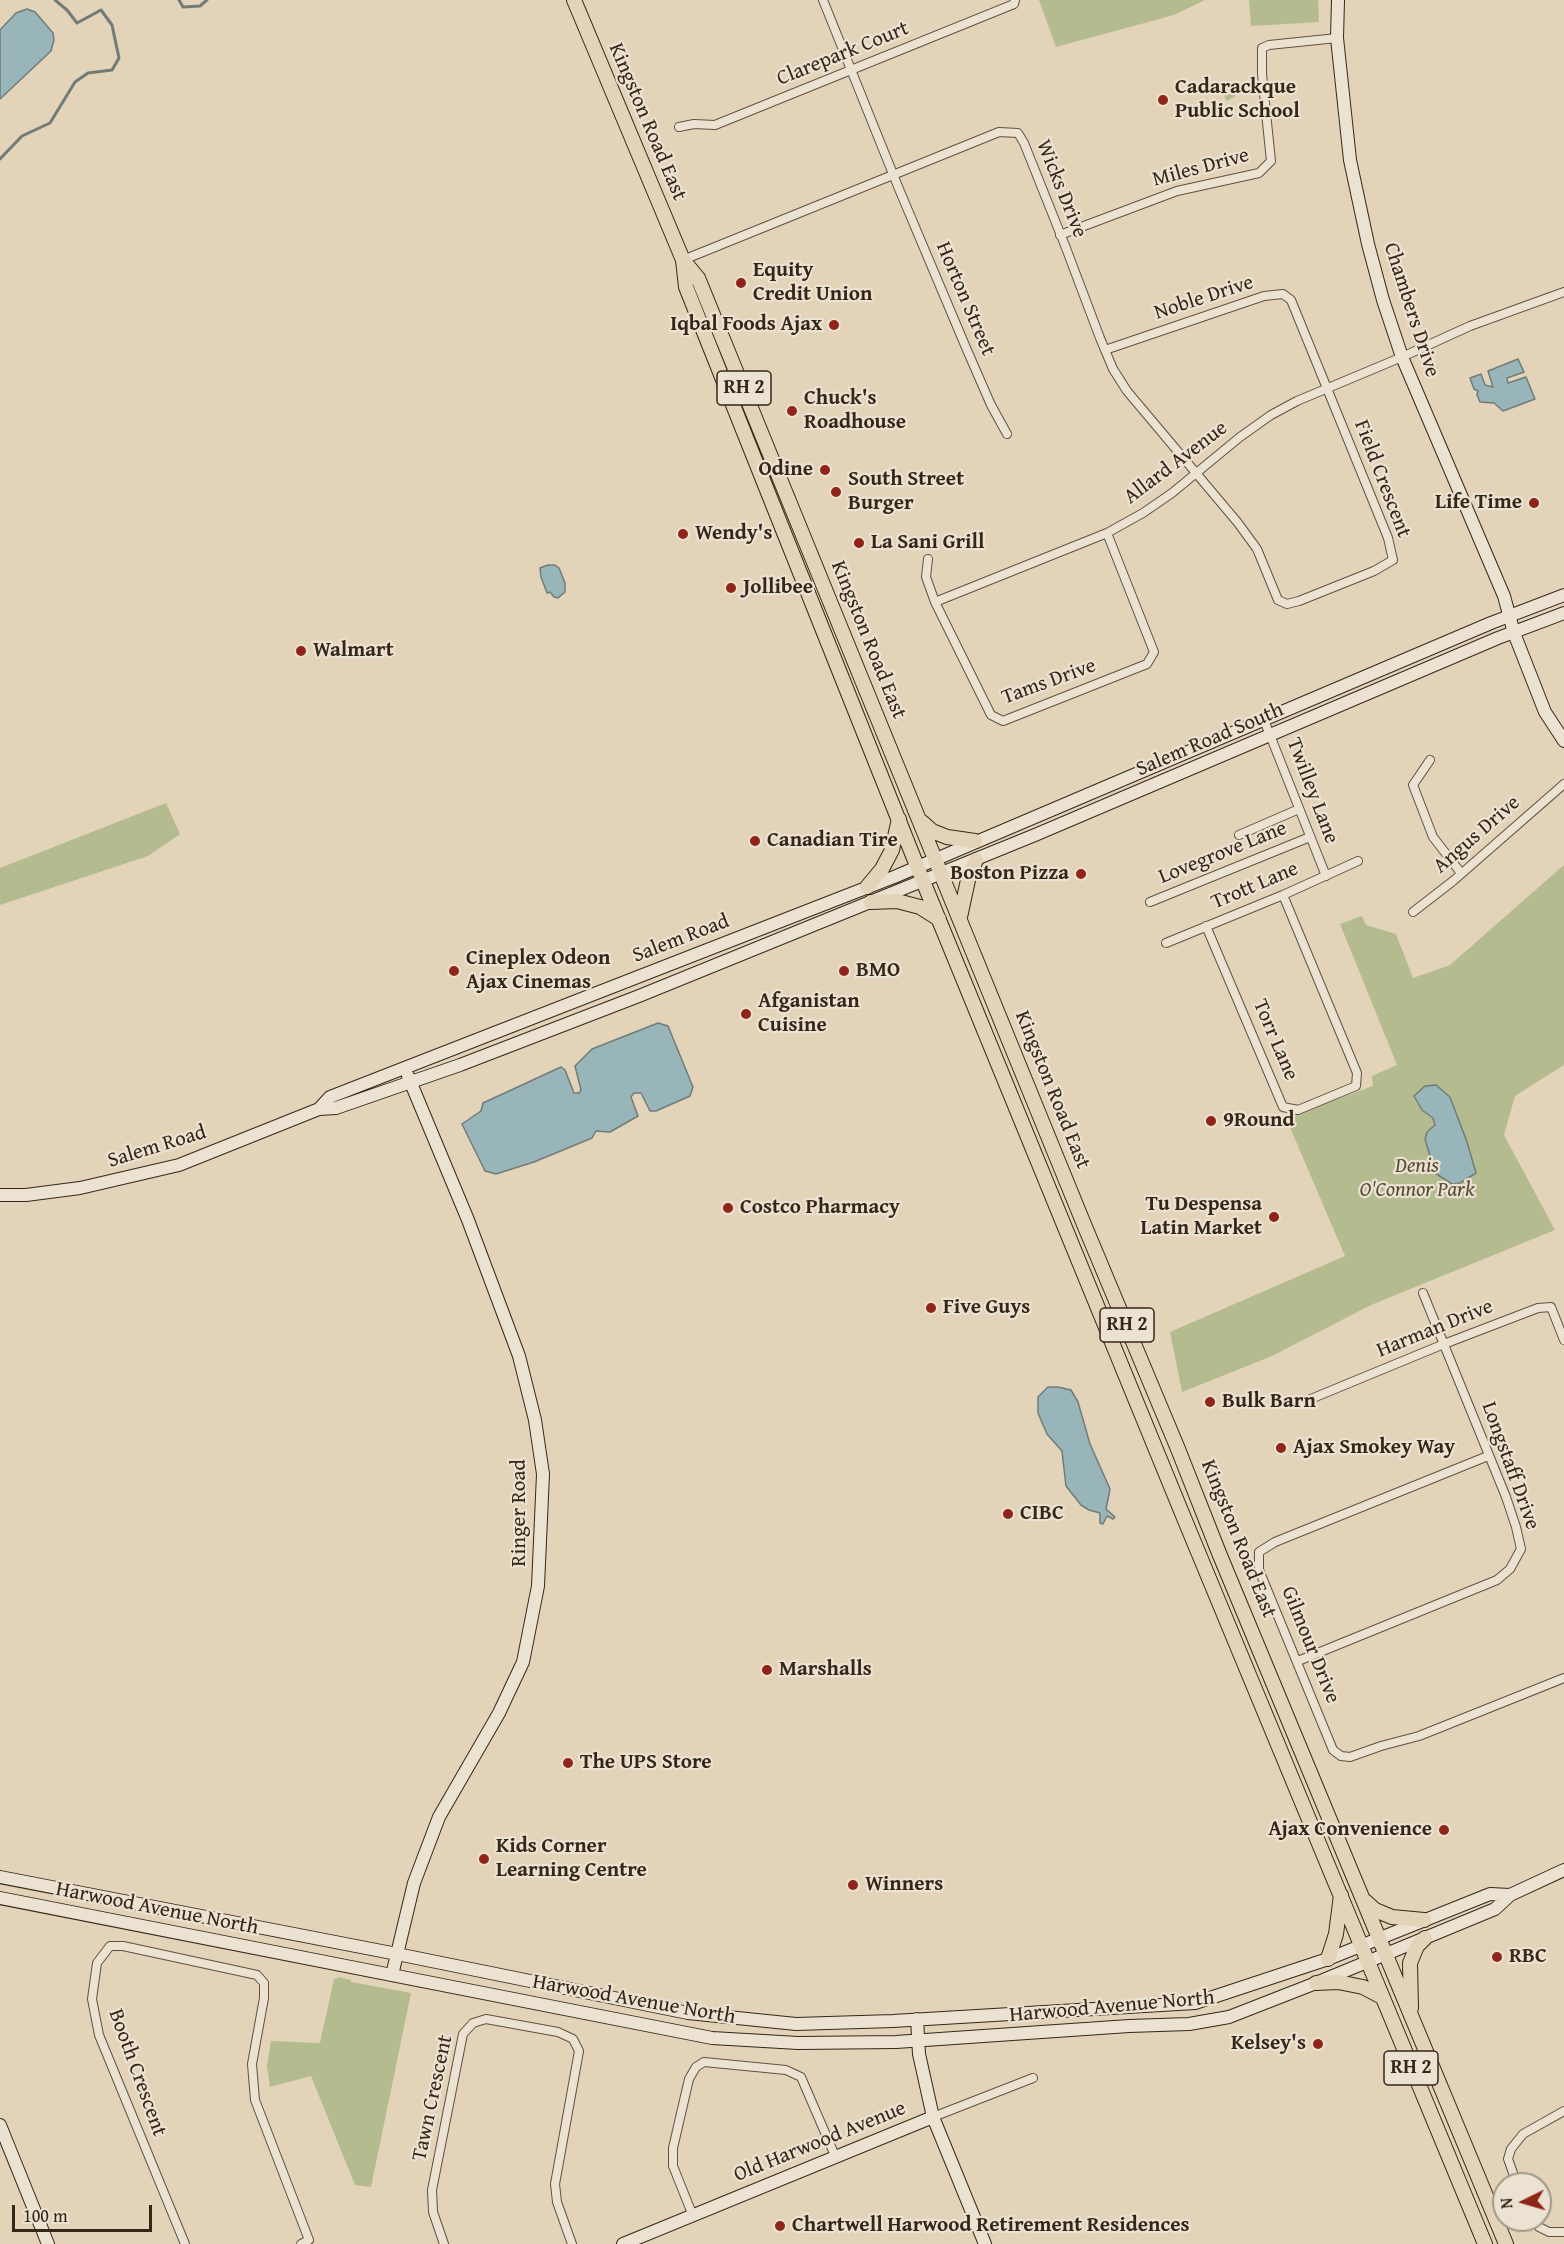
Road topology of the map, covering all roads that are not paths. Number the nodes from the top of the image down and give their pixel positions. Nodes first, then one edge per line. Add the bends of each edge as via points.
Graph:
1 (574, 0) edge
2 (822, 0) edge
3 (1015, 0) edge
4 (1338, 0) edge
5 (1337, 38) junction
6 (851, 71) junction
7 (679, 127) dead end
8 (893, 175) junction
9 (1060, 235) junction
10 (682, 260) junction
11 (1564, 292) edge
12 (1105, 350) junction
13 (1402, 357) junction
14 (1326, 388) junction
15 (1007, 434) dead end
16 (1196, 473) junction
17 (1107, 533) junction
18 (928, 559) dead end
19 (1564, 595) edge
20 (935, 602) junction
21 (1564, 613) edge
22 (1509, 616) junction
23 (1514, 633) junction
24 (1264, 720) junction
25 (1271, 736) junction
26 (1564, 741) edge
27 (1430, 760) dead end
28 (1564, 784) edge
29 (1299, 809) junction
30 (899, 819) junction
31 (920, 820) junction
32 (1239, 835) dead end
33 (1310, 837) junction
34 (975, 841) junction
35 (936, 859) junction
36 (976, 860) junction
37 (1358, 861) dead end
38 (917, 866) junction
39 (942, 873) junction
40 (1461, 873) junction
41 (1326, 876) junction
42 (894, 877) joint
43 (923, 881) junction
44 (867, 887) junction
45 (1283, 895) junction
46 (871, 902) junction
47 (1150, 902) dead end
48 (1413, 912) dead end
49 (960, 917) junction
50 (939, 918) junction
51 (1206, 926) junction
52 (1166, 943) dead end
53 (405, 1068) junction
54 (410, 1083) junction
55 (319, 1109) junction
56 (0, 1195) edge
57 (1423, 1293) dead end
58 (1564, 1340) edge
59 (1444, 1344) junction
60 (1301, 1402) dead end
61 (1488, 1456) junction
62 (1298, 1661) junction
63 (1564, 1678) edge
64 (1564, 1870) edge
65 (0, 1877) edge
66 (1341, 1895) junction
67 (1510, 1895) junction
68 (0, 1898) edge
69 (1364, 1900) junction
70 (1424, 1920) junction
71 (1379, 1938) junction
72 (1425, 1938) junction
73 (1362, 1946) junction
74 (397, 1954) junction
75 (1386, 1954) junction
76 (1328, 1959) junction
77 (1367, 1962) junction
78 (392, 1975) junction
79 (1316, 1983) junction
80 (1382, 1997) junction
81 (1412, 2016) junction
82 (916, 2019) junction
83 (918, 2041) junction
84 (1033, 2078) dead end
85 (1564, 2111) edge
86 (933, 2117) junction
87 (0, 2125) edge
88 (836, 2158) junction
89 (1513, 2172) edge
90 (693, 2216) junction
91 (307, 2243) edge
92 (48, 2244) edge
93 (185, 2244) edge
94 (444, 2244) edge
95 (572, 2244) edge
96 (623, 2244) edge
97 (985, 2244) edge
98 (1485, 2244) edge
99 (1506, 2244) edge

1 - 10 main road, Kingston Road East / RH 2
2 - 6 street, Horton Street
3 - 6 street, Clarepark Court via 1014,4
4 - 5 main road, Chambers Drive
5 - 9 street, Miles Drive via 1262,48 1271,161 1259,173 1177,190
5 - 13 main road, Chambers Drive via 1350,160 1368,244
6 - 7 street, Clarepark Court via 715,125
6 - 8 street, Horton Street
8 - 9 street, Wicks Drive via 999,132 1018,133
8 - 10 street, Wicks Drive
8 - 15 street, Horton Street
9 - 12 street, Wicks Drive
10 - 30 main road, Kingston Road East / RH 2 via 690,298
10 - 31 main road, Kingston Road East / RH 2 via 698,278
11 - 13 street, Allard Avenue via 1470,326
12 - 14 street, Noble Drive via 1264,296 1283,294 1291,300
12 - 16 street, Wicks Drive via 1127,391
13 - 14 street, Allard Avenue
13 - 22 main road, Chambers Drive via 1504,596
14 - 16 street, Allard Avenue via 1271,415
14 - 16 street, Field Crescent via 1388,538 1393,560 1287,604 1278,600 1257,549
16 - 17 street, Allard Avenue via 1143,513
17 - 20 street, Allard Avenue
17 - 20 street, Tams Drive via 1154,652 1147,664 1003,721 991,715
18 - 20 street, Tams Drive via 927,577
19 - 22 main road, Salem Road South
21 - 23 main road, Salem Road South
22 - 23 main road, Chambers Drive
22 - 24 main road, Salem Road South
23 - 25 main road, Salem Road South
23 - 26 main road, Chambers Drive via 1545,712
24 - 25 street, Twilley Lane
24 - 34 main road, Salem Road South
25 - 29 street, Twilley Lane
25 - 36 main road, Salem Road South
27 - 40 street via 1413,785 1433,837
28 - 40 street, Angus Drive
29 - 32 street
29 - 33 street, Twilley Lane
30 - 38 main road, Kingston Road East / RH 2
30 - 44 main road via 892,850
31 - 34 main road via 939,834
31 - 35 main road, Kingston Road East / RH 2
33 - 41 street, Twilley Lane
33 - 47 street, Lovegrove Lane
34 - 35 main road, Salem Road South
35 - 38 main road, Salem Road South
35 - 39 main road, Kingston Road East / RH 2
36 - 39 main road, Salem Road South
36 - 49 main road
37 - 41 street, Trott Lane
38 - 42 main road, Salem Road South
38 - 43 main road, Kingston Road East / RH 2
39 - 43 main road, Salem Road South
39 - 49 main road, Kingston Road East / RH 2
40 - 48 street, Angus Drive
41 - 45 street, Trott Lane
42 - 44 main road, Salem Road
43 - 46 main road, Salem Road South
43 - 50 main road, Kingston Road East / RH 2
44 - 53 main road, Salem Road
45 - 51 street, Trott Lane
45 - 51 street, Torr Lane via 1357,1073 1356,1086 1298,1110 1283,1107
46 - 50 main road via 897,901 920,907
46 - 54 main road, Salem Road
49 - 69 main road, Kingston Road East / RH 2
50 - 66 main road, Kingston Road East / RH 2
51 - 52 street, Trott Lane
53 - 54 main road, Ringer Road
53 - 55 main road, Salem Road via 330,1097
54 - 55 main road, Salem Road via 336,1108
54 - 74 main road, Ringer Road via 468,1220 519,1356 535,1420 543,1485 538,1586 523,1662 439,1817 414,1883
55 - 56 main road, Salem Road via 179,1165 80,1188
57 - 59 street, Longstaff Drive
58 - 59 street, Harman Drive via 1551,1307 1538,1308
59 - 60 street, Harman Drive
59 - 61 street, Longstaff Drive
61 - 62 street, Longstaff Drive via 1521,1549 1510,1569 1497,1580
61 - 62 street, Gilmour Drive via 1275,1542 1259,1552 1259,1570
62 - 63 street, Gilmour Drive via 1333,1750 1350,1757 1419,1736
64 - 67 main road
65 - 74 main road, Harwood Avenue North
66 - 73 main road, Kingston Road East / RH 2
66 - 76 main road
67 - 70 main road via 1490,1894
67 - 72 main road, Harwood Avenue North via 1495,1909
68 - 78 main road, Harwood Avenue North
69 - 70 main road via 1392,1917
69 - 71 main road, Kingston Road East / RH 2
70 - 71 main road
71 - 73 main road
71 - 75 main road, RH 2
72 - 75 main road, Harwood Avenue North
72 - 81 main road via 1416,1946 1410,1963
73 - 76 main road, Harwood Avenue North
73 - 77 main road, RH 2
74 - 78 main road, Ringer Road
74 - 82 main road, Harwood Avenue North via 688,2013 796,2024
75 - 77 main road, Harwood Avenue North
75 - 81 main road, RH 2
76 - 82 main road, Harwood Avenue North via 1195,2003
77 - 79 main road, Harwood Avenue North
77 - 80 main road, RH 2
78 - 83 main road, Harwood Avenue North via 712,2038 798,2043
79 - 80 main road via 1363,1987
79 - 83 main road, Harwood Avenue North via 1229,2017 1189,2024
80 - 98 main road, RH 2
81 - 99 main road, RH 2
82 - 83 main road
83 - 86 main road
84 - 86 street, Old Harwood Avenue
85 - 89 street via 1523,2133 1508,2159
86 - 88 main road, Old Harwood Avenue
86 - 97 main road
87 - 92 main road
88 - 90 main road, Old Harwood Avenue
88 - 90 street via 801,2077 786,2070 704,2062 689,2079 673,2148 673,2166
90 - 96 main road, Old Harwood Avenue
91 - 93 street, Booth Crescent via 255,2100 252,2064 264,1983 257,1975 110,1946 97,1964 92,1999 99,2035
94 - 95 street, Tawn Crescent via 433,2212 432,2190 463,2034 473,2023 486,2019 558,2032 573,2039 579,2051 555,2184

